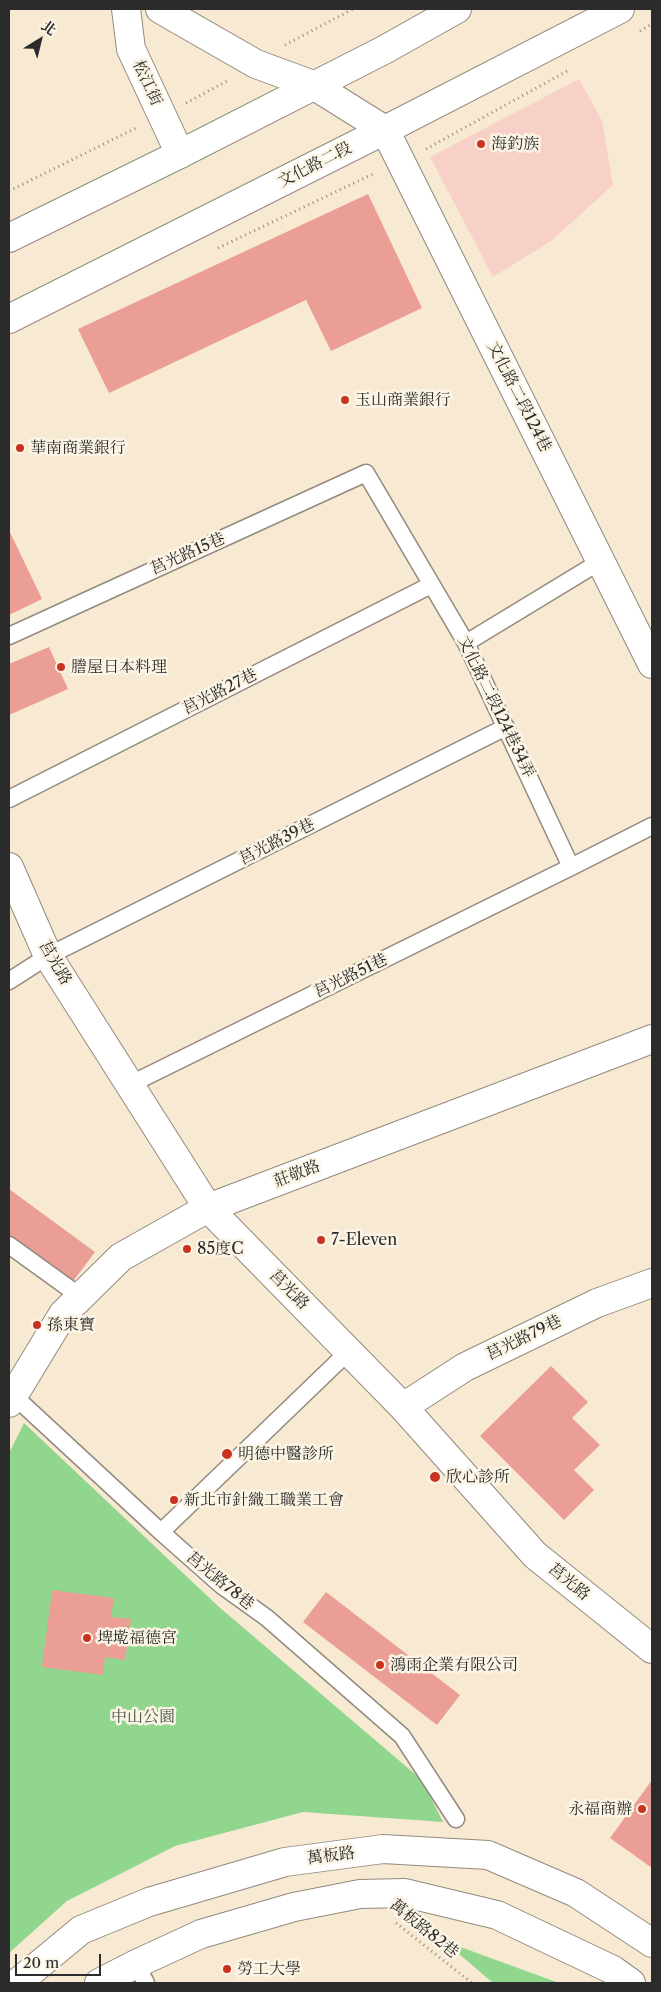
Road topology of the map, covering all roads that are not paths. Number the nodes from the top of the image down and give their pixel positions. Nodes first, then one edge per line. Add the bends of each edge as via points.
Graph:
1 (126, 9) edge
2 (160, 9) edge
3 (457, 9) edge
4 (620, 9) edge
5 (313, 85) junction
6 (386, 130) junction
7 (180, 154) junction
8 (9, 238) edge
9 (9, 319) edge
10 (366, 473) joint
11 (602, 561) junction
12 (431, 585) junction
13 (9, 636) edge
14 (466, 643) junction
15 (652, 664) edge
16 (506, 727) junction
17 (9, 799) edge
18 (652, 826) edge
19 (9, 867) edge
20 (571, 867) junction
21 (48, 956) junction
22 (9, 980) edge
23 (652, 1039) edge
24 (131, 1084) junction
25 (208, 1208) junction
26 (9, 1245) edge
27 (652, 1283) edge
28 (81, 1296) junction
29 (349, 1351) junction
30 (10, 1394) edge
31 (403, 1407) junction
32 (161, 1532) junction
33 (652, 1649) edge
34 (456, 1819) dead end
35 (652, 1943) edge
36 (141, 1974) edge
37 (17, 1983) edge
38 (99, 1983) edge
39 (631, 1983) edge

1 - 7 street, 松江街 via 131,49
2 - 5 street via 256,64
3 - 5 street
4 - 6 street, 文化路二段
5 - 6 street
5 - 7 street
6 - 9 street, 文化路二段
6 - 11 street, 文化路二段124巷
7 - 8 street
10 - 12 lane, 文化路二段124巷34弄
10 - 13 lane, 莒光路15巷
11 - 14 lane
11 - 15 street, 文化路二段124巷
12 - 14 lane, 文化路二段124巷34弄
12 - 17 lane, 莒光路27巷
14 - 16 lane, 文化路二段124巷34弄
16 - 20 lane, 文化路二段124巷34弄
16 - 21 lane, 莒光路39巷
18 - 20 lane
19 - 21 street, 莒光路
20 - 24 lane, 莒光路51巷
21 - 22 lane, 莒光路39巷
21 - 24 street, 莒光路
23 - 25 street, 莊敬路
24 - 25 street, 莒光路
25 - 28 street, 莊敬路 via 121,1257
25 - 29 street, 莒光路
26 - 28 lane
27 - 31 street, 莒光路79巷 via 597,1303 465,1367
28 - 30 street, 莊敬路 via 63,1314
29 - 31 street, 莒光路
29 - 32 lane
30 - 32 lane, 莒光路78巷
31 - 33 street, 莒光路 via 535,1555
32 - 34 lane, 莒光路78巷 via 221,1585 267,1618 402,1736
35 - 37 street, 萬板路 via 576,1893 488,1855 383,1849 285,1862 149,1902 81,1930
36 - 38 street
36 - 39 street via 201,1934 294,1907 360,1894 405,1893 498,1915 613,1970

